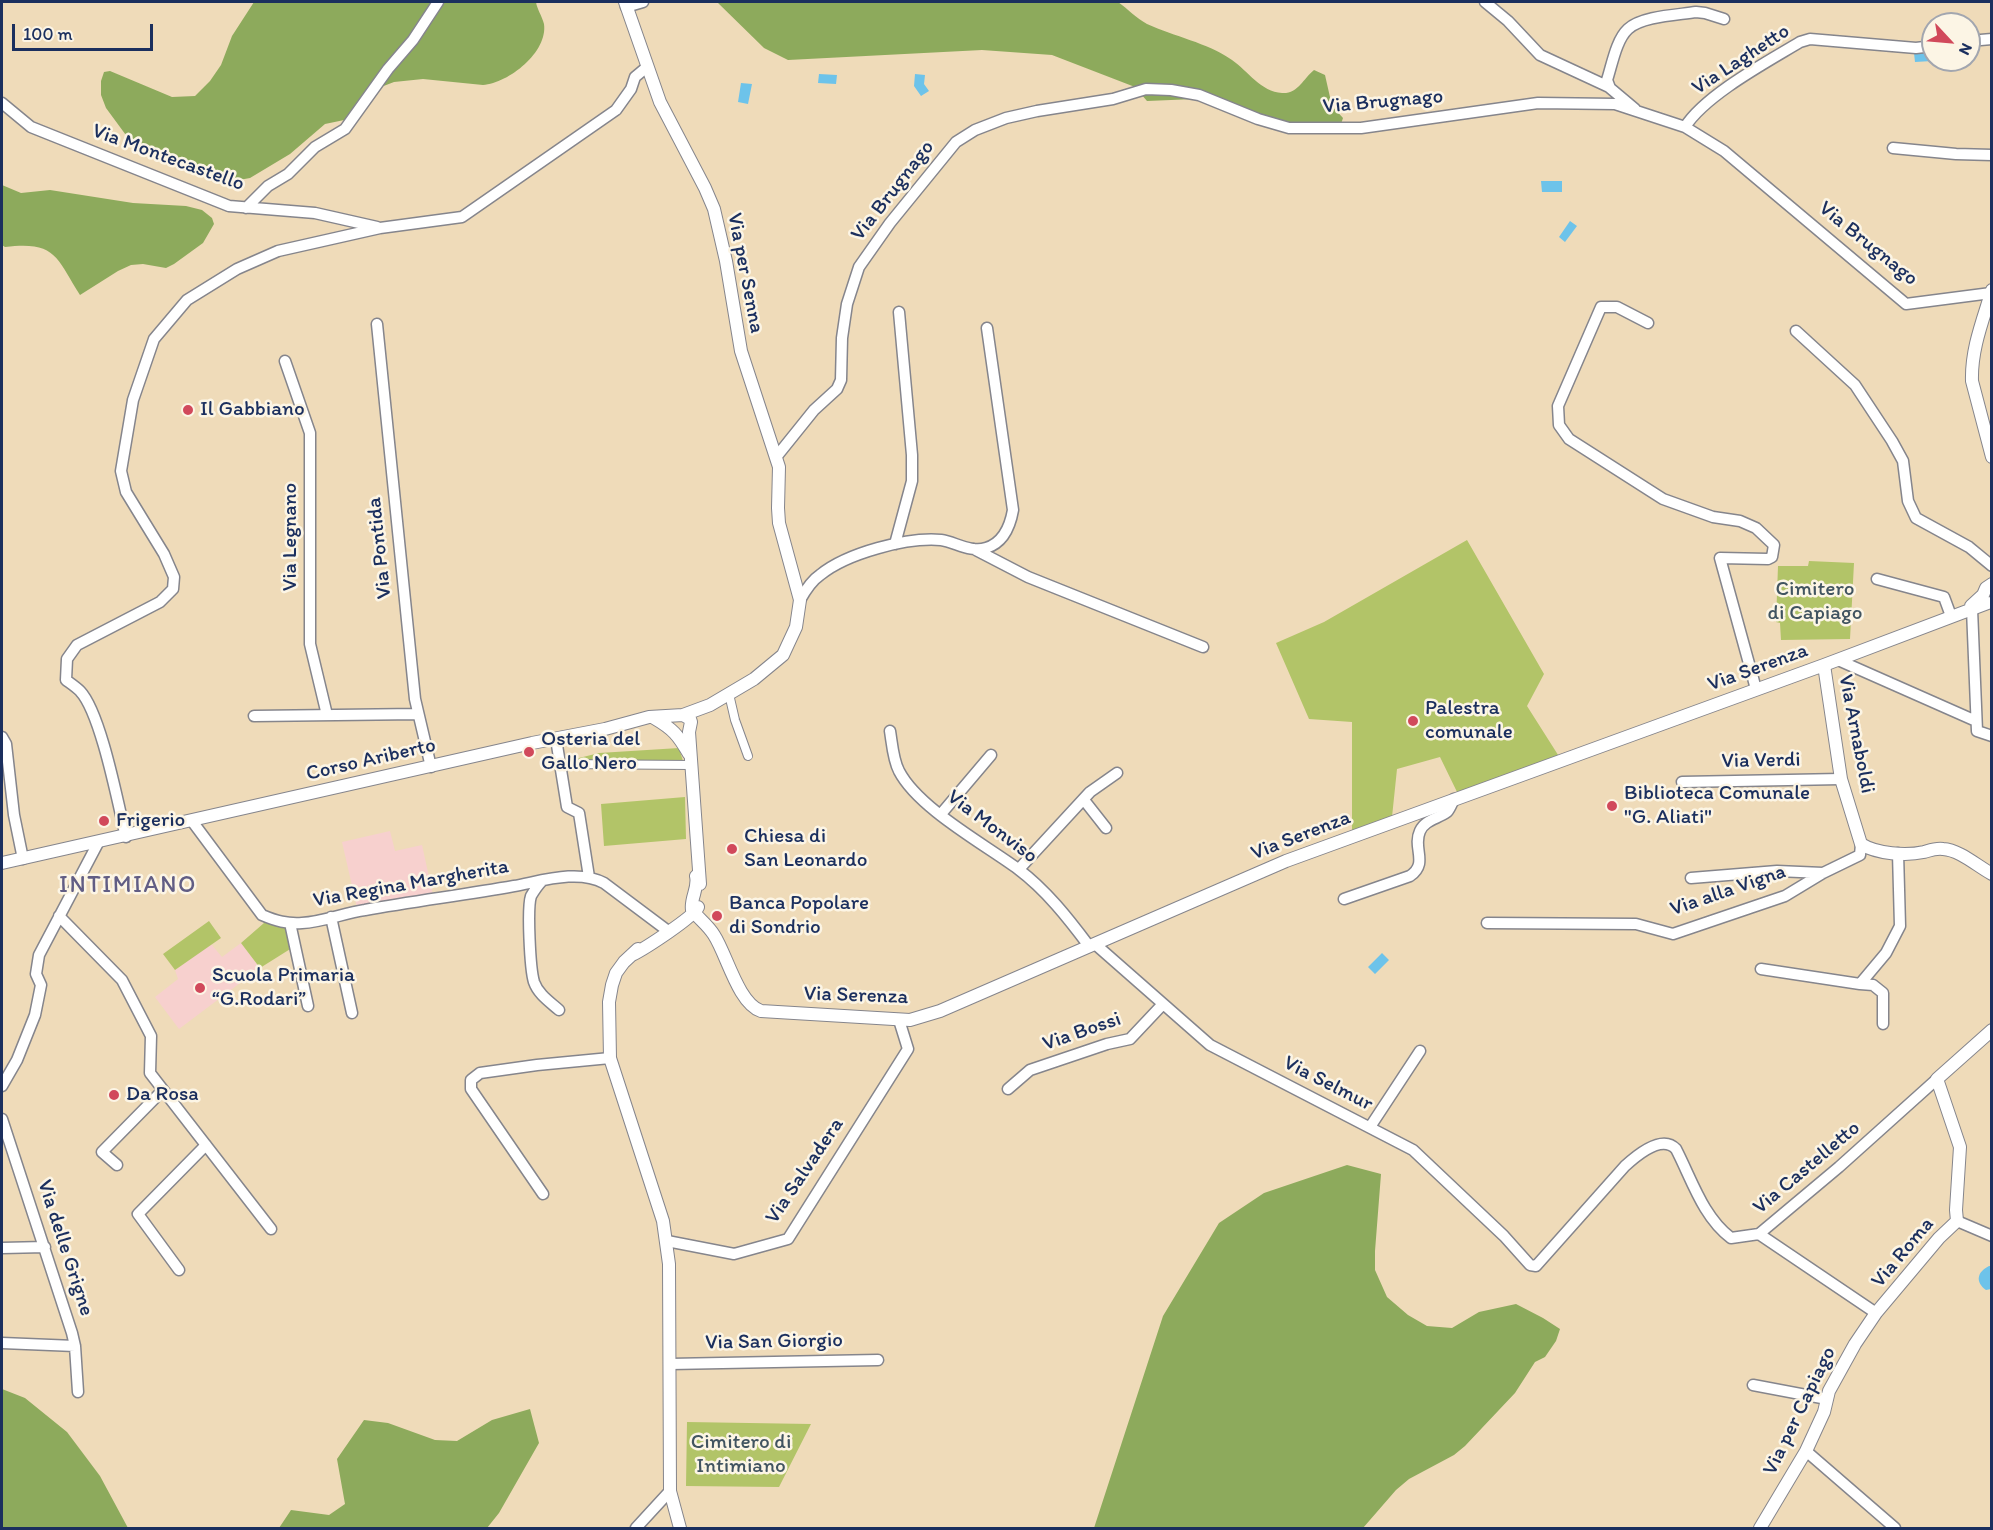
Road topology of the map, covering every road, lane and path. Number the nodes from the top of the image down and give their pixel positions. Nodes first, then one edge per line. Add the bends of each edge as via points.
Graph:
1 (438, 2) edge
2 (642, 2) edge
3 (1485, 2) edge
4 (626, 4) edge
5 (1724, 19) dead end
6 (1921, 47) edge
7 (646, 67) junction
8 (1609, 87) junction
9 (2, 103) edge
10 (1637, 111) junction
11 (1685, 127) junction
12 (1893, 148) dead end
13 (1992, 155) edge
14 (246, 208) junction
15 (380, 228) junction
16 (1991, 291) edge
17 (899, 312) dead end
18 (1647, 323) dead end
19 (377, 324) dead end
20 (987, 328) dead end
21 (1796, 331) dead end
22 (285, 361) dead end
23 (777, 456) junction
24 (1992, 457) edge
25 (895, 544) junction
26 (973, 549) junction
27 (1992, 566) edge
28 (1877, 579) dead end
29 (1992, 584) edge
30 (800, 600) junction
31 (1988, 601) edge
32 (1969, 610) junction
33 (1951, 616) junction
34 (1203, 647) dead end
35 (1838, 660) junction
36 (1824, 665) junction
37 (1756, 689) junction
38 (729, 694) junction
39 (418, 714) junction
40 (327, 715) junction
41 (254, 716) dead end
42 (682, 726) junction
43 (1977, 726) junction
44 (890, 731) dead end
45 (1992, 736) edge
46 (2, 737) edge
47 (556, 738) junction
48 (991, 755) dead end
49 (748, 756) dead end
50 (690, 760) junction
51 (560, 764) junction
52 (430, 767) junction
53 (1117, 774) dead end
54 (1841, 779) junction
55 (1682, 782) dead end
56 (1454, 799) junction
57 (1084, 800) junction
58 (940, 814) junction
59 (192, 821) junction
60 (1106, 828) dead end
61 (126, 837) junction
62 (98, 843) junction
63 (1862, 844) junction
64 (1898, 853) junction
65 (23, 859) junction
66 (698, 860) junction
67 (2, 864) edge
68 (1019, 869) junction
69 (1823, 873) junction
70 (1992, 874) edge
71 (696, 876) junction
72 (589, 877) junction
73 (1690, 878) dead end
74 (542, 880) junction
75 (1344, 899) dead end
76 (695, 913) junction
77 (59, 916) junction
78 (331, 917) junction
79 (290, 923) junction
80 (1486, 923) dead end
81 (665, 929) junction
82 (1092, 945) junction
83 (1761, 969) dead end
84 (1860, 984) junction
85 (1163, 1004) junction
86 (308, 1006) dead end
87 (559, 1010) dead end
88 (352, 1013) dead end
89 (900, 1020) junction
90 (1882, 1024) dead end
91 (1992, 1030) edge
92 (1420, 1051) dead end
93 (610, 1058) junction
94 (1937, 1080) junction
95 (2, 1086) edge
96 (1008, 1089) dead end
97 (163, 1090) junction
98 (2, 1119) edge
99 (1370, 1127) junction
100 (206, 1145) junction
101 (117, 1165) dead end
102 (543, 1194) dead end
103 (1957, 1221) junction
104 (271, 1229) dead end
105 (1759, 1234) junction
106 (1992, 1236) edge
107 (667, 1241) junction
108 (45, 1247) junction
109 (2, 1248) edge
110 (1536, 1266) joint
111 (179, 1270) dead end
112 (1876, 1313) junction
113 (2, 1343) edge
114 (75, 1346) junction
115 (878, 1360) dead end
116 (670, 1364) junction
117 (1753, 1385) dead end
118 (78, 1392) dead end
119 (1827, 1399) junction
120 (1806, 1452) junction
121 (670, 1491) junction
122 (636, 1528) edge
123 (680, 1528) edge
124 (1760, 1528) edge
125 (1895, 1528) edge

1 - 14 street via 345,129 315,147
2 - 4 street
3 - 8 street via 1540,55
4 - 7 street, Via per Senna
5 - 8 street via 1696,12 1641,21 1621,39 1607,80
6 - 11 street, Via Laghetto via 1810,39 1800,42 1710,100
7 - 15 street via 635,77 616,110 462,218
7 - 23 street, Via per Senna via 714,209 741,351
8 - 10 street
9 - 14 street, Via Montecastello via 32,127 229,206
10 - 11 street, Via Brugnago
10 - 23 street, Via Brugnago via 1615,104 1538,103 1361,128 1289,128 1199,95 1146,89 1113,99 1006,118 975,130 956,142 890,223 860,267 847,304 841,380
11 - 16 street, Via Brugnago via 1724,151 1906,304
12 - 13 street
14 - 15 street, Via Montecastello via 315,213
15 - 61 street via 278,250 237,269 187,300 154,339 133,400 121,471 126,492 164,554 174,577 173,589 160,602 77,645 67,659 66,680 81,692 101,736
16 - 24 street via 1973,354 1972,381
17 - 25 street via 912,481
18 - 37 street via 1617,307 1601,308 1558,406 1559,425 1569,439 1664,499 1713,518 1756,528 1774,546 1768,559 1720,558
19 - 39 street, Via Pontida
20 - 26 street via 1013,510 997,543
21 - 27 street via 1855,385 1892,441 1903,461 1908,501 1916,518 1969,547
22 - 40 street, Via Legnano via 310,433 310,644
23 - 30 street, Via per Senna via 779,523
25 - 26 street via 944,540
25 - 30 street via 837,564 819,575
26 - 34 street via 1028,577
28 - 33 street via 1944,597
29 - 31 street, Via Serenza via 1986,588
30 - 38 street via 796,627 783,655
31 - 32 street, Via Serenza
32 - 33 street, Via Serenza
32 - 43 street
33 - 35 street, Via Serenza
35 - 36 street, Via Serenza
35 - 43 street
36 - 37 street, Via Serenza
36 - 54 street, Via Arnaboldi
37 - 56 street, Via Serenza
38 - 42 street
38 - 49 street
39 - 40 street
39 - 52 street, Via Pontida
40 - 41 street
42 - 47 street, Corso Ariberto via 653,717
42 - 50 street
43 - 45 street
44 - 58 street, Via Monviso via 898,770 918,796
46 - 65 street
47 - 51 street
47 - 52 street, Corso Ariberto
48 - 58 street
50 - 51 street
50 - 66 street
51 - 72 street via 567,807 579,813
52 - 59 street, Corso Ariberto
53 - 57 street
54 - 55 street, Via Verdi
54 - 63 street, Via Arnaboldi
56 - 75 street via 1448,811 1425,823 1419,833 1417,870
56 - 82 street, Via Serenza via 1286,861
57 - 60 street
57 - 68 street
58 - 68 street, Via Monviso
59 - 61 street, Corso Ariberto
59 - 79 street, Via Regina Margherita via 262,915 279,923
61 - 62 street, Corso Ariberto
62 - 65 street, Corso Ariberto
62 - 77 street
63 - 64 street via 1871,850
63 - 69 street, Via alla Vigna via 1860,855
64 - 70 street via 1953,851
64 - 84 street via 1900,926 1886,952
65 - 67 street, Corso Ariberto
66 - 71 street
66 - 76 street via 701,894
68 - 82 street, Via Monviso
69 - 73 street via 1777,871
69 - 80 street, Via alla Vigna via 1785,896 1673,934 1636,924
71 - 76 street via 692,904
71 - 81 street via 685,910
72 - 74 street, Via Regina Margherita
72 - 81 street via 604,883
74 - 78 street, Via Regina Margherita
74 - 87 street via 530,903 534,982
76 - 81 street
76 - 89 street, Via Serenza via 715,936 744,997 756,1010
77 - 95 street via 39,955 36,974 41,985 35,1015
77 - 97 street via 123,980 151,1036 150,1073
78 - 79 street, Via Regina Margherita
78 - 88 street
79 - 86 street
81 - 93 street via 616,973 609,1002
82 - 85 street, Via Selmur
82 - 89 street, Via Serenza via 940,1011
83 - 84 street
84 - 90 street via 1873,985 1883,993
85 - 96 street, Via Bossi via 1130,1039 1030,1070
85 - 99 street, Via Selmur via 1210,1045
89 - 107 street, Via Salvadera via 908,1049 788,1239 734,1254
91 - 94 street
92 - 99 street
93 - 102 street via 480,1073 471,1080 471,1089
93 - 107 street
94 - 103 street, Via Roma via 1960,1147
94 - 105 street, Via Castelletto
97 - 100 street
97 - 101 street via 102,1152
98 - 108 street, Via delle Grigne
99 - 110 street, Via Selmur via 1413,1150 1530,1265
100 - 104 street
100 - 111 street via 138,1214
103 - 106 street
103 - 112 street, Via Roma
105 - 110 street, Via Castelletto via 1731,1238 1721,1230 1709,1216 1677,1149 1662,1143 1625,1166
105 - 112 street
107 - 116 street
108 - 109 street
108 - 114 street, Via delle Grigne
112 - 119 street, Via per Capiago
113 - 114 street
114 - 118 street, Via delle Grigne
115 - 116 street, Via San Giorgio
116 - 121 street
117 - 119 street
119 - 120 street, Via per Capiago
120 - 124 street, Via per Capiago
120 - 125 street
121 - 122 street
121 - 123 street

